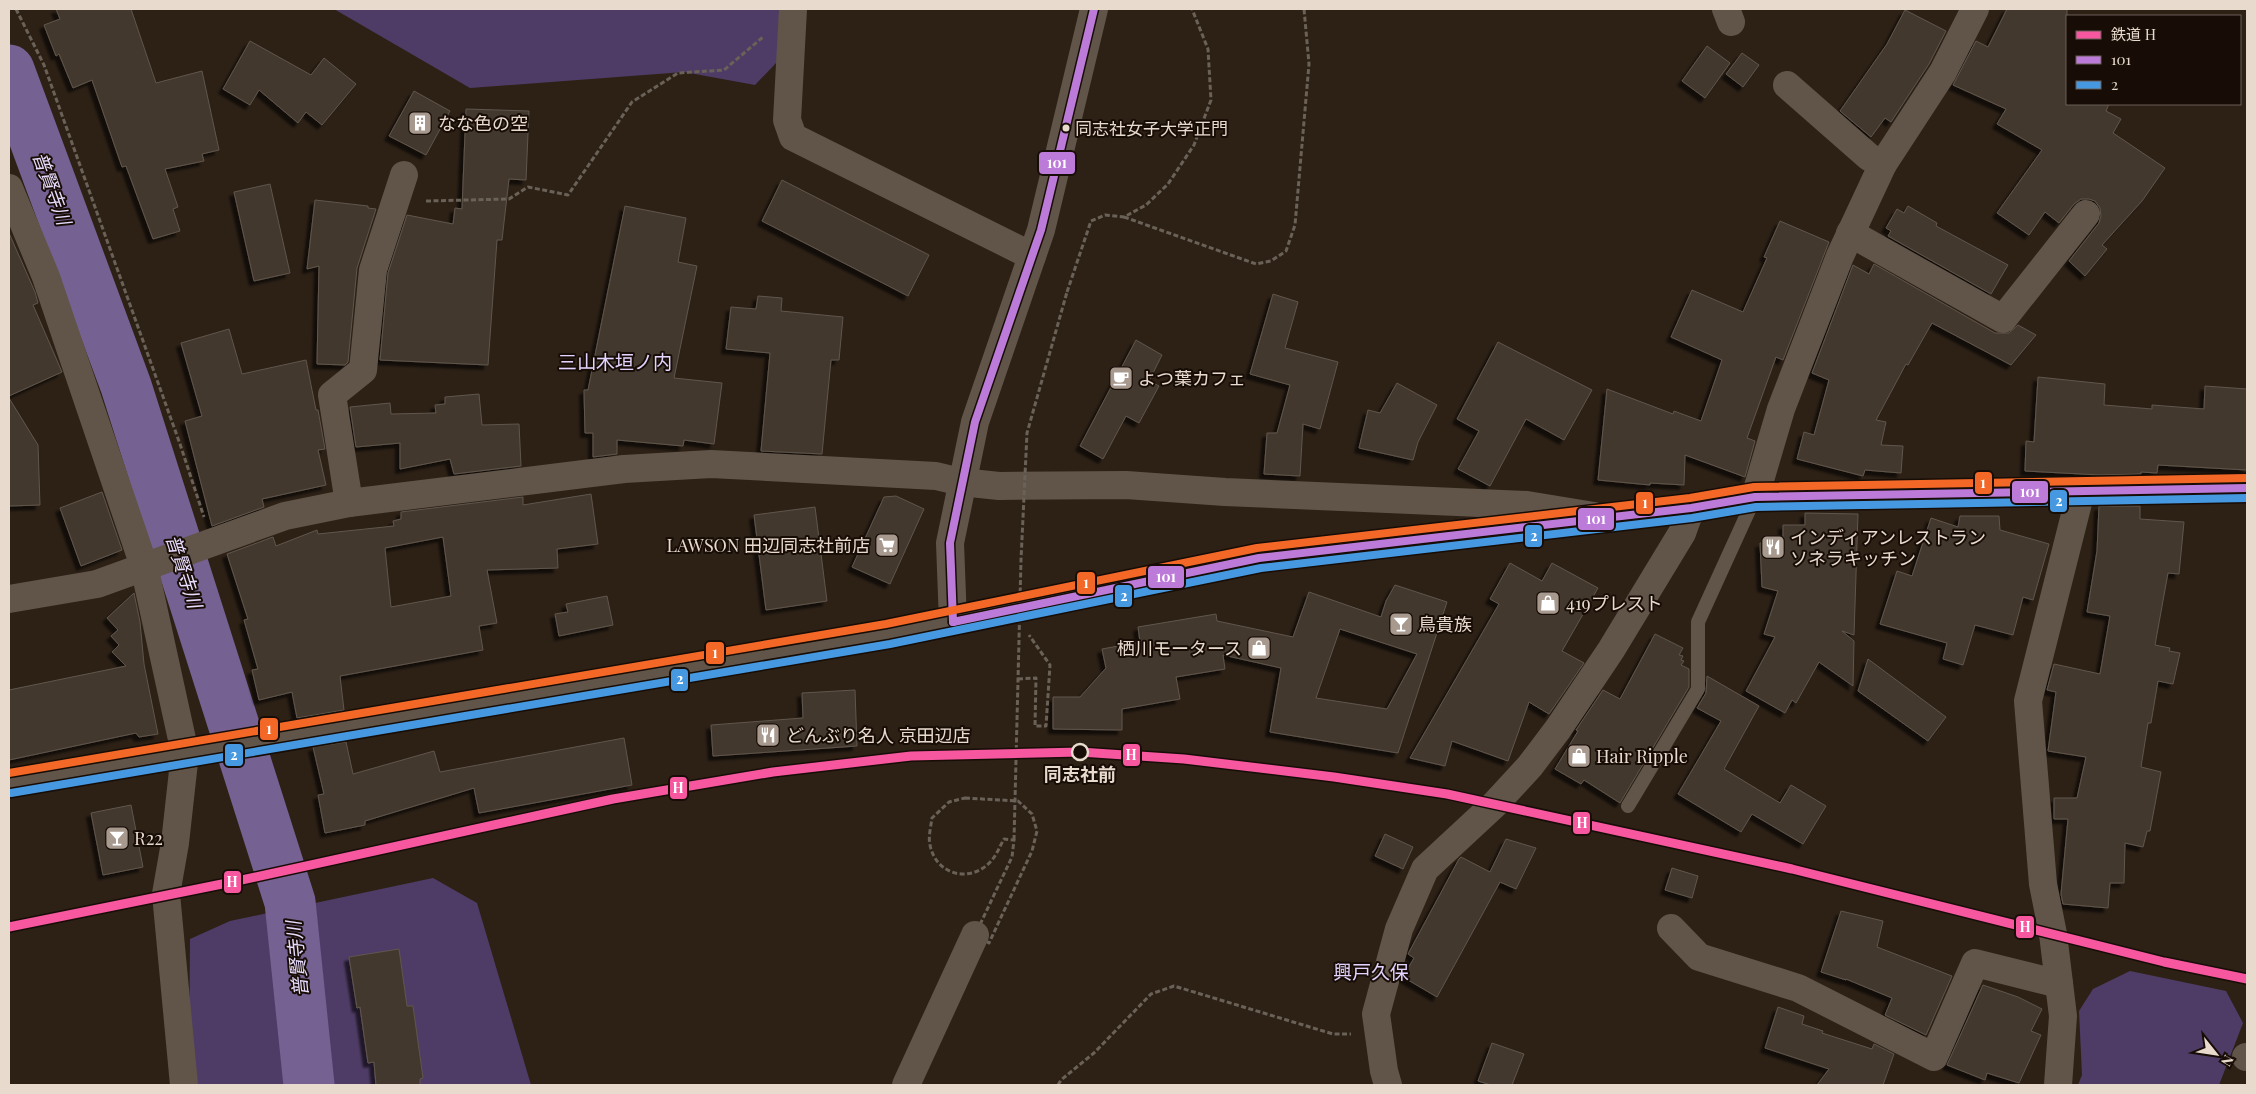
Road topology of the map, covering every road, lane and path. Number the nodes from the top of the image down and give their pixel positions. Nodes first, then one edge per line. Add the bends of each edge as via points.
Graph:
1 (16, 9) edge
2 (1094, 9) edge
3 (1192, 9) edge
4 (1304, 9) edge
5 (1975, 9) edge
6 (792, 17) edge
7 (1787, 85) dead end
8 (1884, 164) junction
9 (404, 175) dead end
10 (9, 188) edge
11 (395, 201) junction
12 (2086, 214) dead end
13 (1124, 217) junction
14 (1850, 233) junction
15 (1032, 256) junction
16 (961, 482) junction
17 (2247, 488) edge
18 (2081, 491) junction
19 (1755, 496) junction
20 (349, 503) junction
21 (1691, 508) junction
22 (1600, 517) junction
23 (211, 542) junction
24 (148, 565) junction
25 (9, 600) edge
26 (953, 622) junction
27 (1029, 635) dead end
28 (1018, 679) junction
29 (192, 752) junction
30 (9, 783) edge
31 (1628, 806) dead end
32 (1014, 840) junction
33 (1671, 928) dead end
34 (975, 935) junction
35 (2059, 984) junction
36 (1379, 1034) junction
37 (184, 1085) edge
38 (906, 1085) edge
39 (1058, 1085) edge
40 (1388, 1085) edge
41 (2058, 1085) edge

1 - 23 path via 44,65 180,444
2 - 15 street
3 - 13 path via 1208,49 1211,100 1194,145 1168,184 1146,205
4 - 13 path via 1308,83 1295,225 1286,251 1256,264
5 - 8 street via 1943,72
6 - 11 path via 758,38 724,70 678,73 632,102 568,195 528,187 509,199
6 - 15 street via 787,120 793,138
7 - 8 street via 1869,157
8 - 14 street
9 - 11 street
10 - 24 street via 46,277
11 - 20 street via 373,270 363,370 332,395
12 - 14 street via 2003,320
13 - 28 path, bridge via 1105,215 1091,221 1027,433
14 - 19 street via 1780,409
15 - 16 street via 975,422
16 - 20 street via 936,476 711,464 624,469
16 - 22 street via 999,486 1126,485 1528,505
16 - 26 street via 950,543
17 - 18 street
18 - 19 street
18 - 35 street via 2028,701 2043,884
19 - 21 street
19 - 31 lane via 1698,622 1698,689
20 - 23 street via 285,516
21 - 22 street
21 - 36 street via 1682,533 1611,650 1530,766 1425,869 1399,930 1386,974 1376,1014
22 - 26 street via 1259,558
23 - 24 street
24 - 25 street via 97,584
24 - 29 street
26 - 29 street
27 - 28 path via 1050,665 1046,726 1035,726 1036,678
28 - 32 path, bridge
29 - 30 street
29 - 37 street via 166,894
32 - 34 path via 1012,858
32 - 34 path via 1004,839 992,861 976,872 952,874 936,862 929,844 932,818 949,802 965,798 1018,801 1032,814 1037,831 1028,859 989,943
33 - 35 street via 1699,957 1798,988 1934,1057 1975,963
34 - 38 street
35 - 41 street via 2063,1016
36 - 39 path via 1333,1034 1174,986 1151,994
36 - 40 street

